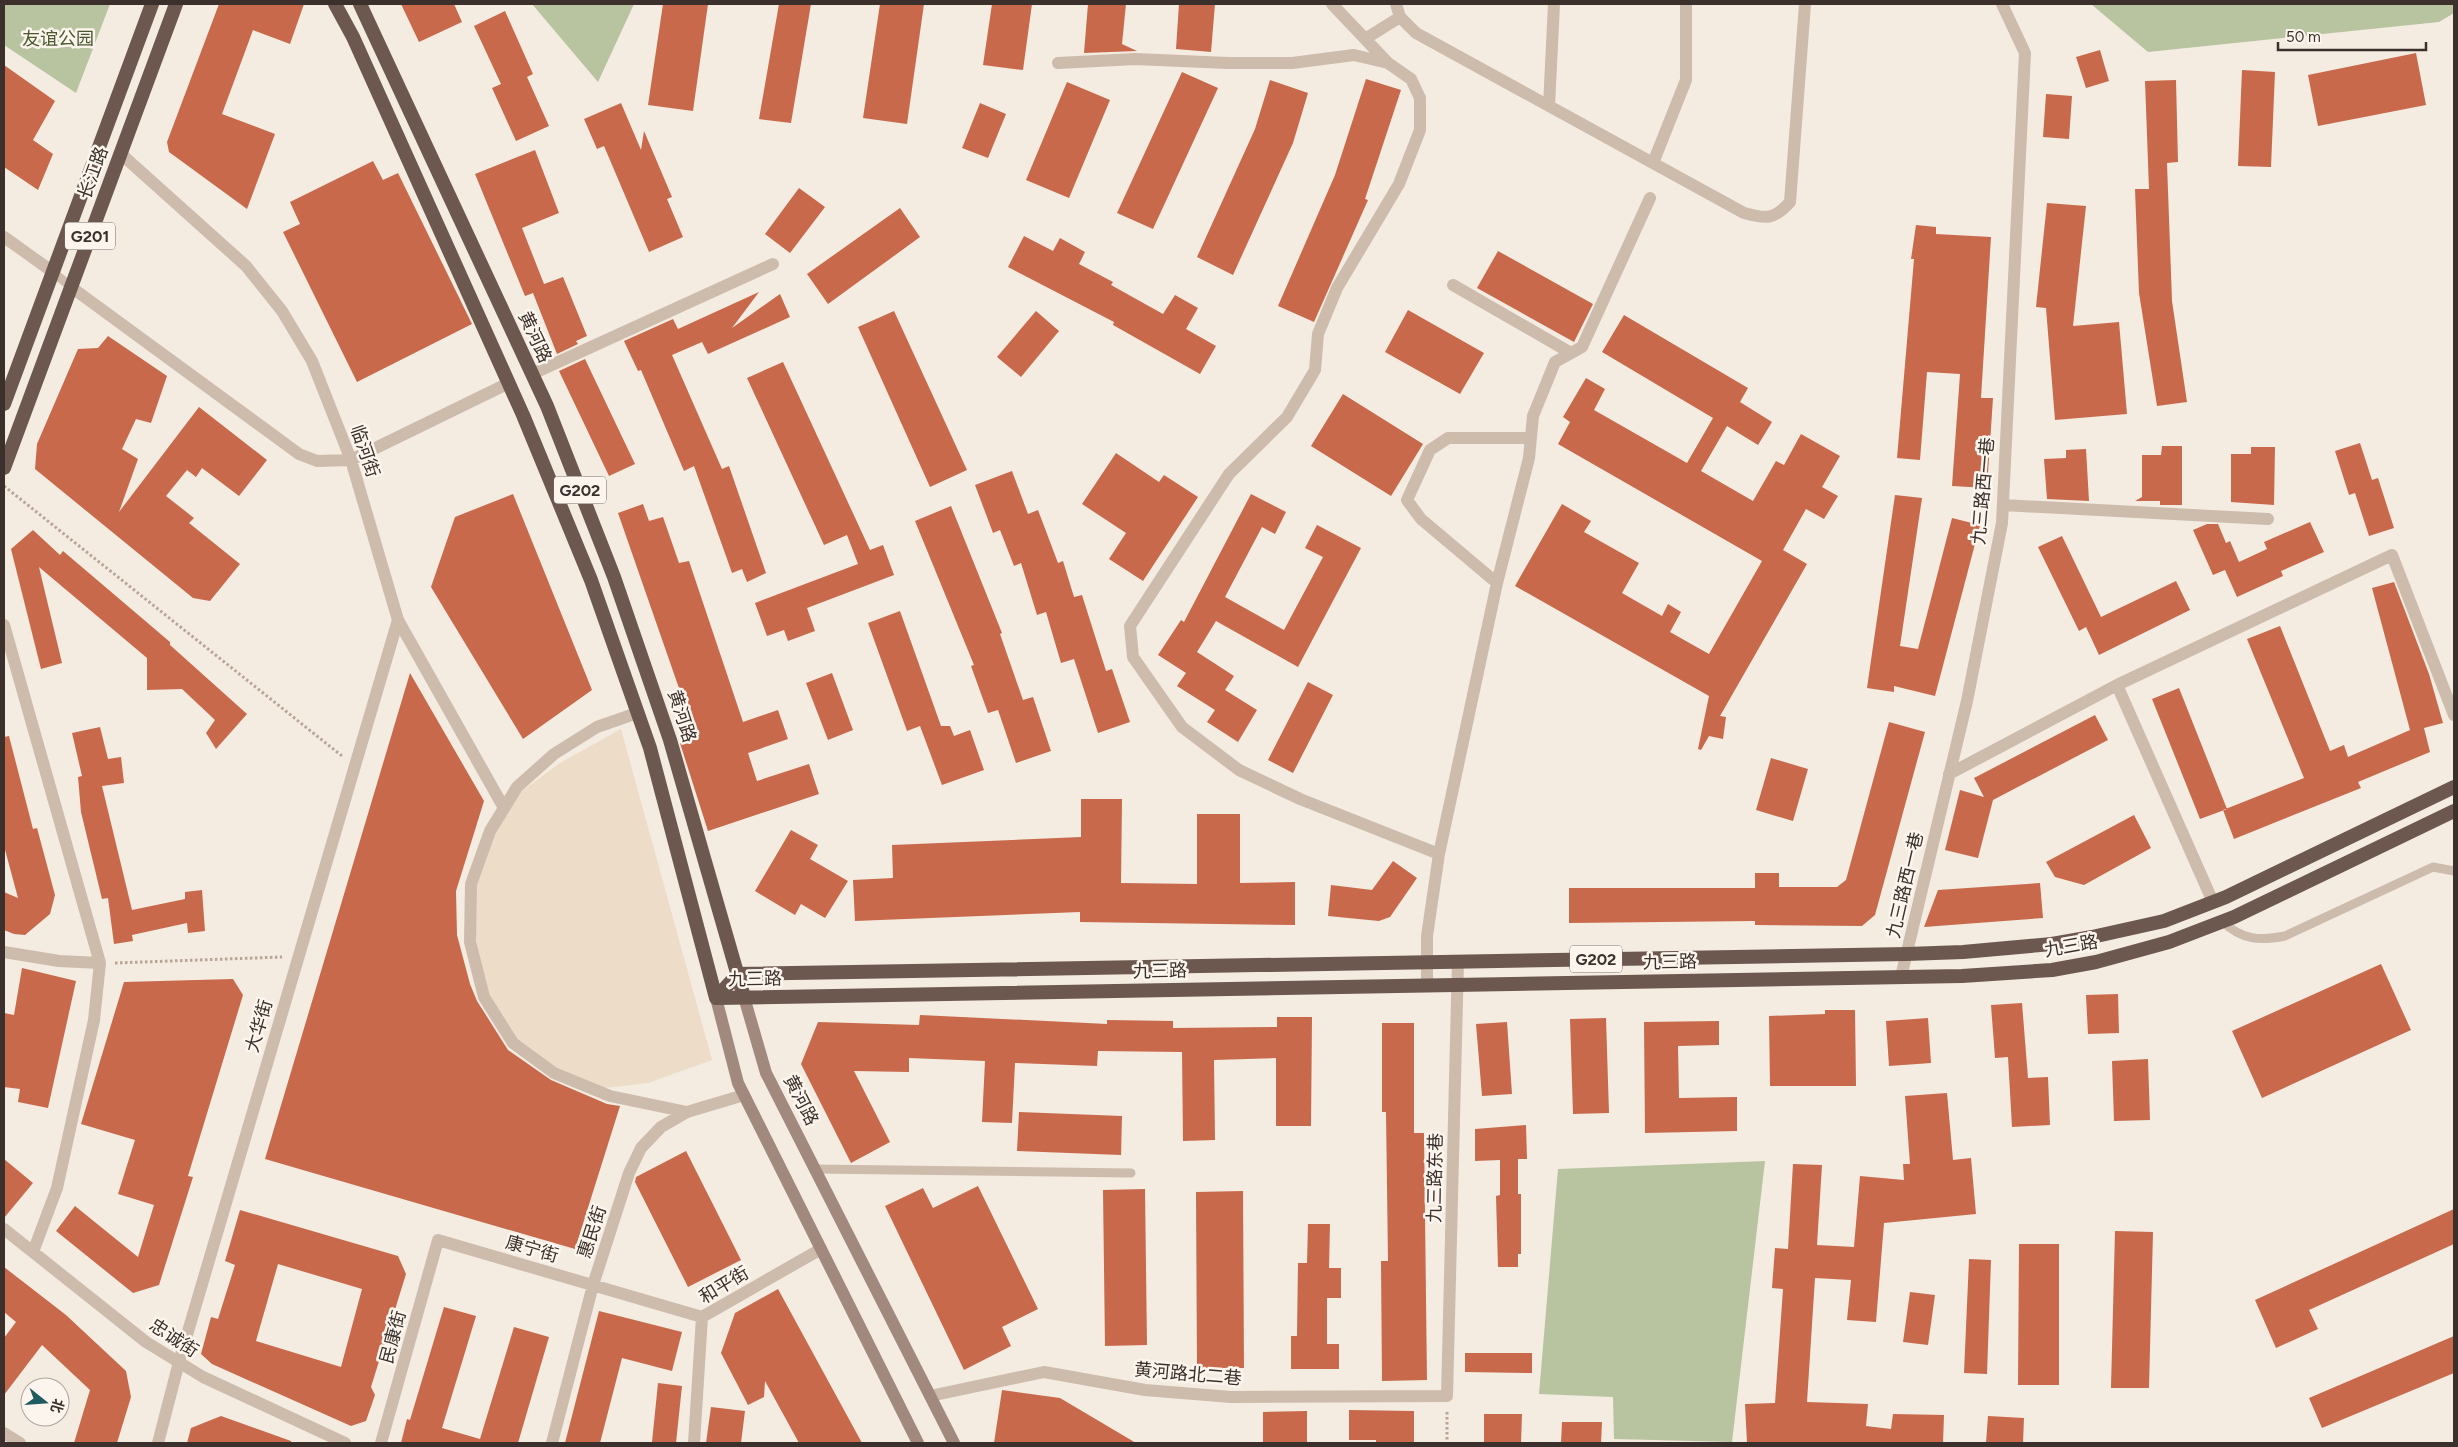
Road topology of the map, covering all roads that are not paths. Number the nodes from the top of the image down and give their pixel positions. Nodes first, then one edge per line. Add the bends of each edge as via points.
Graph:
1 (152, 4) edge
2 (176, 4) edge
3 (335, 4) edge
4 (360, 4) edge
5 (1332, 4) edge
6 (1396, 4) edge
7 (1554, 4) edge
8 (1686, 4) edge
9 (1805, 4) edge
10 (2002, 4) edge
11 (1400, 17) junction
12 (1365, 39) junction
13 (1388, 62) junction
14 (1058, 63) dead end
15 (1550, 106) junction
16 (120, 153) junction
17 (1653, 163) junction
18 (1650, 198) dead end
19 (4, 237) edge
20 (773, 264) dead end
21 (53, 272) junction
22 (1453, 285) dead end
23 (71, 287) junction
24 (1571, 353) junction
25 (532, 374) junction
26 (509, 383) junction
27 (4, 404) edge
28 (1531, 438) junction
29 (351, 460) junction
30 (4, 468) edge
31 (2002, 505) junction
32 (2268, 519) dead end
33 (1497, 583) junction
34 (398, 620) junction
35 (4, 625) edge
36 (2117, 686) junction
37 (637, 713) junction
38 (2454, 714) edge
39 (1950, 774) junction
40 (2454, 787) edge
41 (504, 808) junction
42 (2454, 811) edge
43 (1439, 854) junction
44 (2454, 871) edge
45 (2213, 902) junction
46 (2223, 922) junction
47 (4, 952) edge
48 (1907, 954) junction
49 (1426, 962) junction
50 (1458, 962) junction
51 (100, 963) junction
52 (738, 974) junction
53 (1901, 977) junction
54 (1427, 985) junction
55 (1457, 985) junction
56 (716, 998) junction
57 (744, 998) junction
58 (744, 1095) junction
59 (687, 1112) junction
60 (815, 1169) junction
61 (1131, 1173) dead end
62 (4, 1229) edge
63 (438, 1240) joint
64 (821, 1249) junction
65 (33, 1252) junction
66 (593, 1285) junction
67 (702, 1317) junction
68 (178, 1362) junction
69 (930, 1396) junction
70 (1447, 1396) joint
71 (4, 1433) edge
72 (20, 1443) edge
73 (158, 1443) edge
74 (345, 1443) edge
75 (381, 1443) edge
76 (552, 1443) edge
77 (694, 1443) edge
78 (918, 1443) edge
79 (954, 1443) edge

1 - 21 highway, 长江路 / G201
2 - 16 highway, 长江路 / G201
3 - 26 highway, G202 via 354,37
4 - 25 highway, 黄河路 / G202
5 - 12 street
6 - 11 street
7 - 15 street
8 - 17 street via 1686,80
9 - 17 street via 1796,153 1790,202 1780,214 1765,218 1744,213
10 - 31 street, 九三路西一巷 via 2025,53
11 - 12 street
11 - 15 street via 1416,33
12 - 13 street
13 - 14 street via 1354,55 1292,63 1135,59
13 - 43 street via 1412,79 1420,98 1420,130 1399,184 1337,288 1318,334 1315,370 1287,417 1229,474 1130,626 1132,657 1182,727 1239,770 1300,799
15 - 17 street
16 - 23 highway, 长江路 / G201
16 - 29 street, 临河街 via 246,266 282,311 312,361
18 - 24 street via 1582,347
19 - 21 street
20 - 25 street
21 - 23 lane
21 - 27 highway, 长江路 / G201
22 - 24 street
23 - 29 street via 299,454 317,461
23 - 30 highway, 长江路 / G201
24 - 28 street via 1555,362 1533,416
25 - 52 highway, 黄河路 / G202 via 614,576 670,740
26 - 29 street
26 - 37 highway, G202 via 591,580
28 - 33 street
28 - 33 street via 1448,438 1430,450 1407,500 1421,520
29 - 34 street, 临河街
31 - 32 street
31 - 39 street, 九三路西一巷 via 1998,542
33 - 43 street
34 - 41 street, 临河街
34 - 68 street, 大华街
35 - 51 street
36 - 38 street via 2392,555
36 - 39 street
36 - 45 street
37 - 41 street via 597,727 554,754 517,787
37 - 56 highway, G202 via 650,748
39 - 48 street, 九三路西一巷
40 - 45 highway, 九三路 / G202
41 - 59 street via 490,831 471,884 470,942 484,997 513,1043 554,1073 610,1096
42 - 46 highway, 九三路 / G202
43 - 49 street
44 - 46 lane via 2433,867 2285,936 2264,940 2248,938 2233,932
45 - 48 highway, 九三路 / G202 via 2164,921 2084,939 2006,949
46 - 53 highway, 九三路 / G202 via 2133,953 2052,970
47 - 51 street via 58,962
48 - 50 highway, 九三路 / G202
48 - 53 street, 九三路西一巷
49 - 50 highway, 九三路 / G202
49 - 52 highway, 九三路 / G202
49 - 54 street
50 - 55 street, 九三路东巷
51 - 65 street via 94,1020 57,1188
52 - 56 highway, 九三路
52 - 57 highway, 黄河路 / G202
53 - 55 highway, 九三路 / G202
54 - 55 highway, 九三路 / G202
54 - 57 highway, 九三路 / G202
55 - 70 street, 九三路东巷
56 - 57 highway, 九三路 / G202
56 - 58 main road
57 - 60 main road, 黄河路 via 766,1073
58 - 59 street, 惠民街
58 - 64 main road
59 - 66 street, 惠民街 via 661,1127 641,1148 629,1173
60 - 61 lane
60 - 69 main road, 黄河路
62 - 65 street, 忠诚街
63 - 66 street, 康宁街
63 - 75 street, 民康街
64 - 67 street, 和平街
64 - 78 main road
65 - 68 street, 忠诚街 via 146,1342
66 - 67 street, 康宁街
66 - 76 street, 惠民街
67 - 77 street, 和平街
68 - 73 street, 大华街
68 - 74 street, 忠诚街 via 203,1377
69 - 70 street, 黄河路北二巷 via 1044,1372 1144,1390 1231,1396
69 - 79 main road, 黄河路
71 - 72 street

